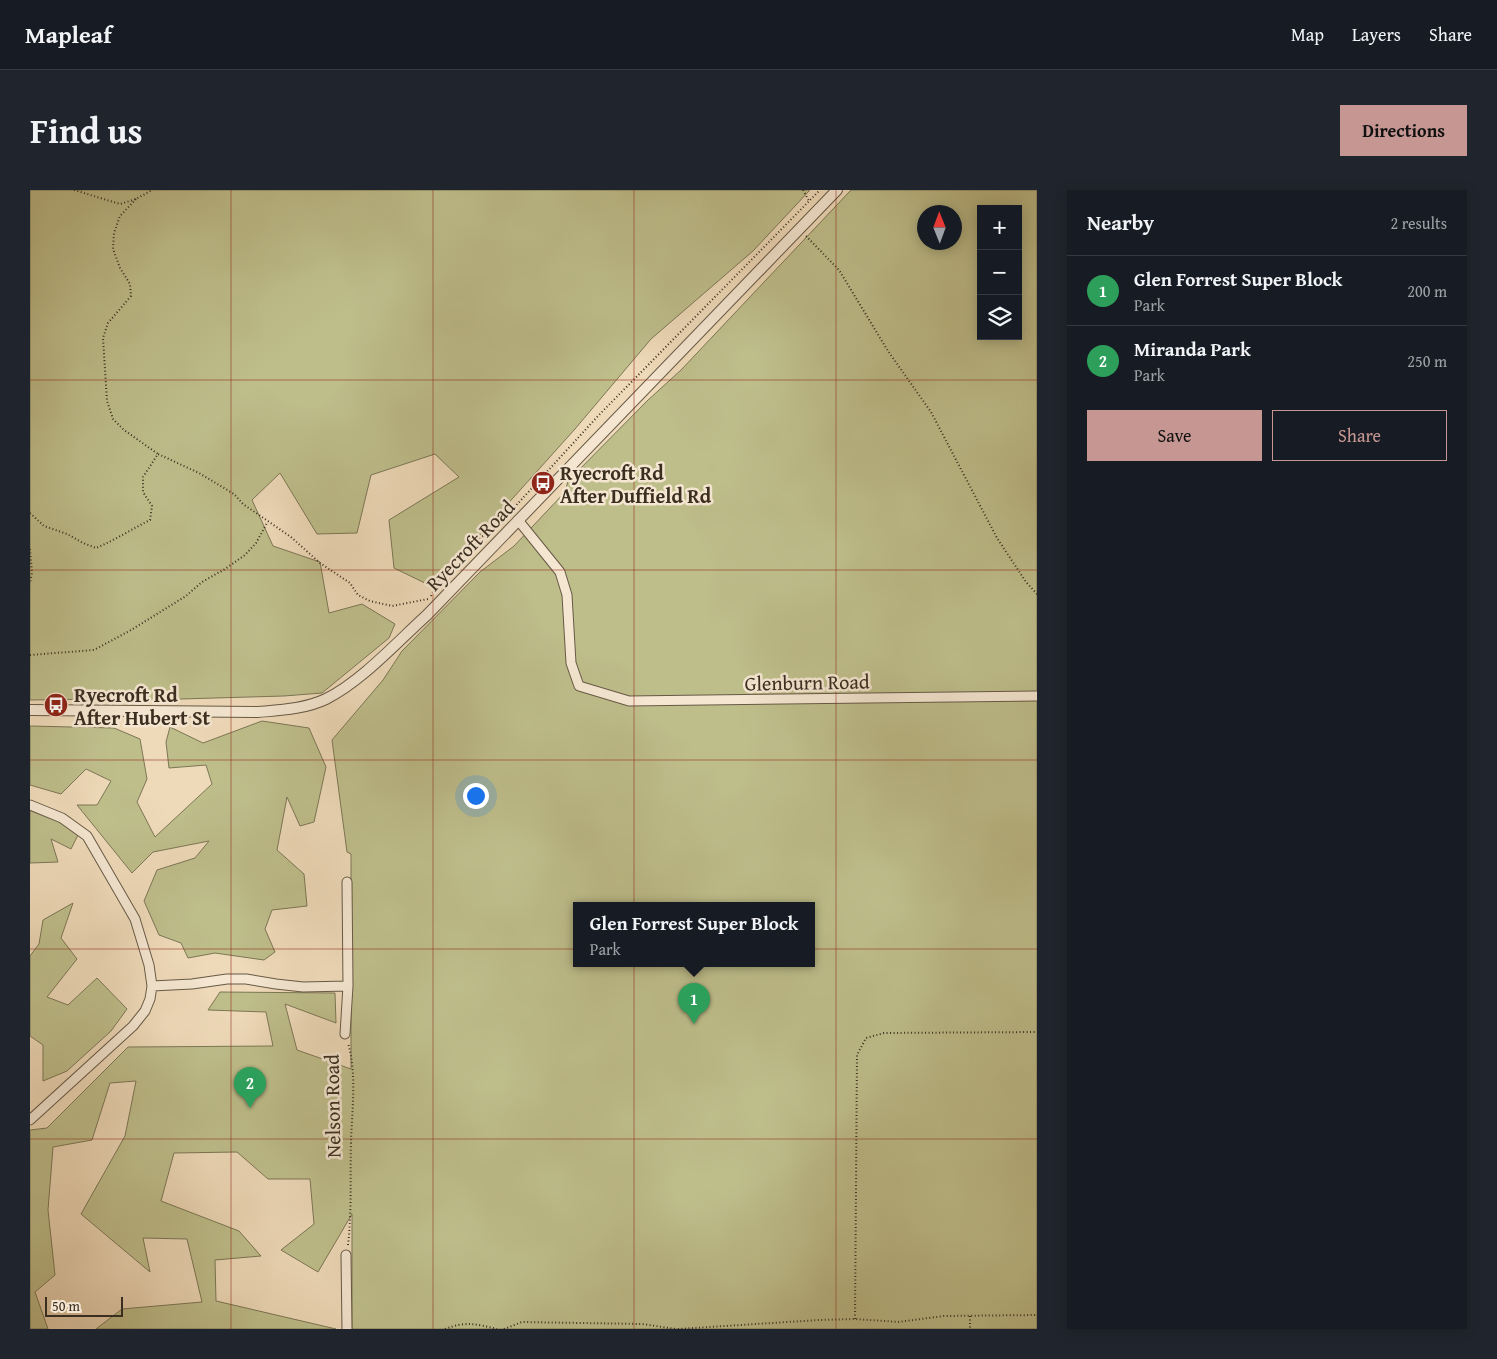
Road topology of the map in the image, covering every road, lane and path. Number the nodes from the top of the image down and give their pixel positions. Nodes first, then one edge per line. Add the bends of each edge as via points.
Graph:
1 (74, 190) edge
2 (152, 190) edge
3 (803, 190) edge
4 (820, 190) edge
5 (837, 190) edge
6 (136, 200) junction
7 (809, 201) junction
8 (799, 230) junction
9 (158, 454) junction
10 (30, 513) edge
11 (518, 520) junction
12 (267, 522) junction
13 (497, 527) junction
14 (506, 532) junction
15 (30, 549) edge
16 (30, 583) edge
17 (1037, 594) edge
18 (30, 655) edge
19 (1037, 696) edge
20 (30, 710) edge
21 (30, 805) edge
22 (347, 882) dead end
23 (152, 986) junction
24 (348, 986) junction
25 (1037, 1032) edge
26 (345, 1034) joint
27 (30, 1120) edge
28 (346, 1255) joint
29 (1037, 1315) edge
30 (970, 1316) junction
31 (855, 1319) junction
32 (347, 1329) edge
33 (445, 1329) edge
34 (497, 1329) edge
35 (504, 1329) edge
36 (677, 1329) edge
37 (970, 1329) edge

1 - 6 path via 120,204
2 - 6 path
3 - 7 path
4 - 7 path
5 - 8 street, Ryecroft Road
6 - 9 path via 120,216 114,233 113,249 130,284 131,296 108,323 103,338 103,362 107,401 113,419
7 - 13 path via 598,416
8 - 11 street, Ryecroft Road
8 - 17 path via 839,270 888,351 931,412 997,538
9 - 10 path via 143,477 143,492 152,506 150,520 113,541 96,548 44,526
9 - 12 path via 214,481
11 - 14 street, Ryecroft Road
11 - 19 street, Glenburn Road via 560,572 567,595 571,663 579,686 629,701
12 - 13 path via 350,583 358,594 370,601 392,606 429,599 446,566 464,548
12 - 18 path via 246,555 131,630 94,650
13 - 14 path
14 - 20 street, Ryecroft Road via 427,615 354,682 325,699 294,709 258,712
15 - 16 path
21 - 23 street via 62,818 87,836 135,919
22 - 24 street, Nelson Road
23 - 24 street via 227,979 303,987
23 - 27 street via 146,1011 133,1026
24 - 26 street, Nelson Road
25 - 31 path via 884,1032 866,1038 857,1055
26 - 28 path, Nelson Road via 350,1050 353,1092 351,1220
28 - 32 street
29 - 30 path
30 - 31 path via 898,1322
30 - 37 path
31 - 36 path
33 - 34 path via 459,1324
35 - 36 path via 522,1322 642,1324

